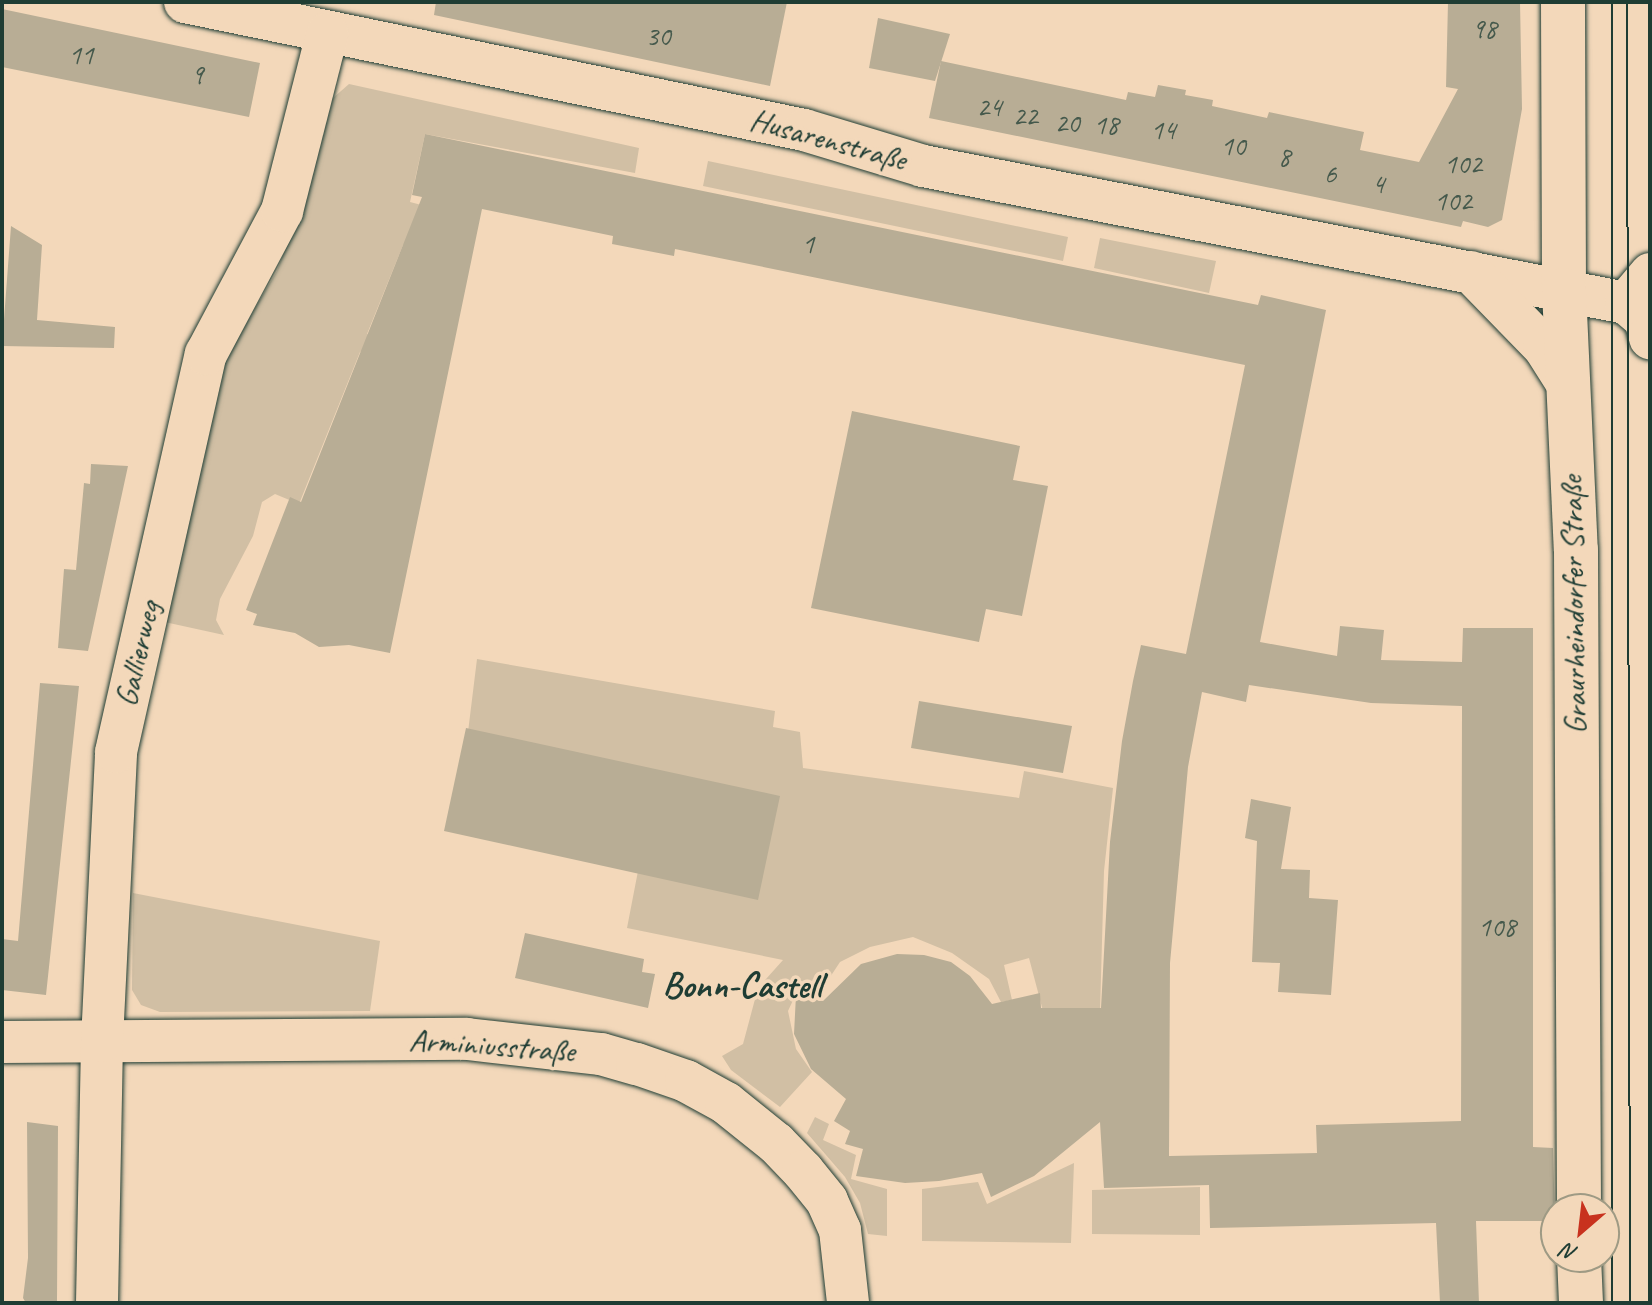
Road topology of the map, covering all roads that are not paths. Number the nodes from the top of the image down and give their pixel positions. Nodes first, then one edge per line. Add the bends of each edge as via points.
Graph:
1 (185, 2) edge
2 (1563, 2) edge
3 (327, 34) junction
4 (1471, 272) junction
5 (1638, 288) edge
6 (1564, 290) junction
7 (1650, 338) edge
8 (1568, 385) junction
9 (102, 1041) junction
10 (2, 1042) edge
11 (1579, 1193) edge
12 (1580, 1273) edge
13 (97, 1303) edge
14 (848, 1303) edge
15 (1581, 1303) edge

1 - 3 street, Husarenstraße
2 - 6 main road, Graurheindorfer Straße
3 - 4 street, Husarenstraße via 412,46 804,130 923,166
3 - 9 street, Gallierweg via 282,211 206,354 191,415 116,752
4 - 6 street, Husarenstraße
4 - 8 street via 1544,347
5 - 6 street, Husarenstraße
5 - 7 street, Husarenstraße
6 - 8 main road, Graurheindorfer Straße
8 - 11 main road, Graurheindorfer Straße via 1576,550
9 - 10 street, Arminiusstraße
9 - 13 street, Gallierweg
9 - 14 street, Arminiusstraße via 467,1039 601,1054 686,1081 750,1121 827,1201 840,1230
12 - 15 main road

